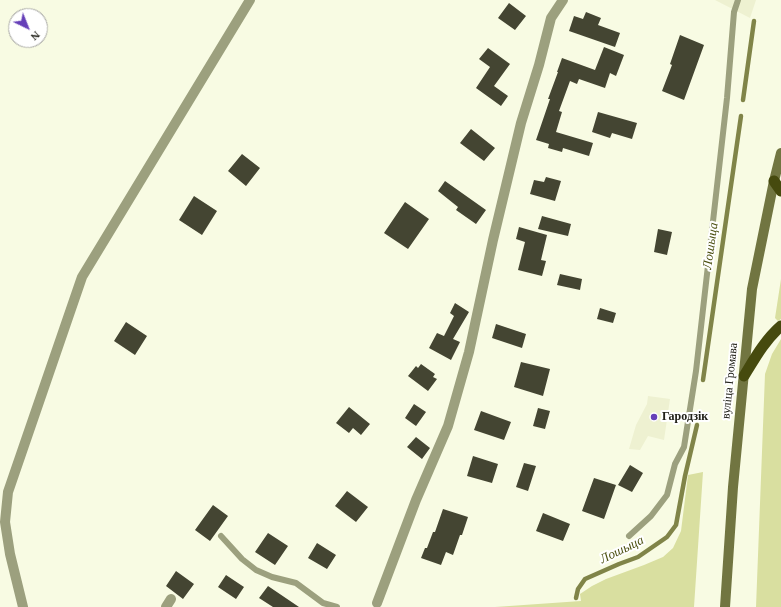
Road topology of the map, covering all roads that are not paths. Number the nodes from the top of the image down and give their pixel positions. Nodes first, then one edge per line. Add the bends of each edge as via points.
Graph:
1 (250, 0) edge
2 (563, 0) edge
3 (738, 0) edge
4 (780, 157) edge
5 (778, 182) edge
6 (781, 191) edge
7 (781, 326) edge
8 (744, 376) junction
9 (221, 536) dead end
10 (629, 536) dead end
11 (374, 605) edge
12 (23, 607) edge
13 (337, 607) edge
14 (725, 607) edge

1 - 12 street via 82,277 8,492 5,522
2 - 11 street via 551,18 521,123 469,352 448,426
3 - 10 lane via 734,12 727,98 696,371 684,447 675,464 667,495 651,516
4 - 5 main road, вуліца Громава
5 - 6 highway
5 - 8 main road, вуліца Громава via 752,289
7 - 8 highway via 760,350
8 - 14 main road, вуліца Громава
9 - 13 lane via 256,570 296,583 323,603

